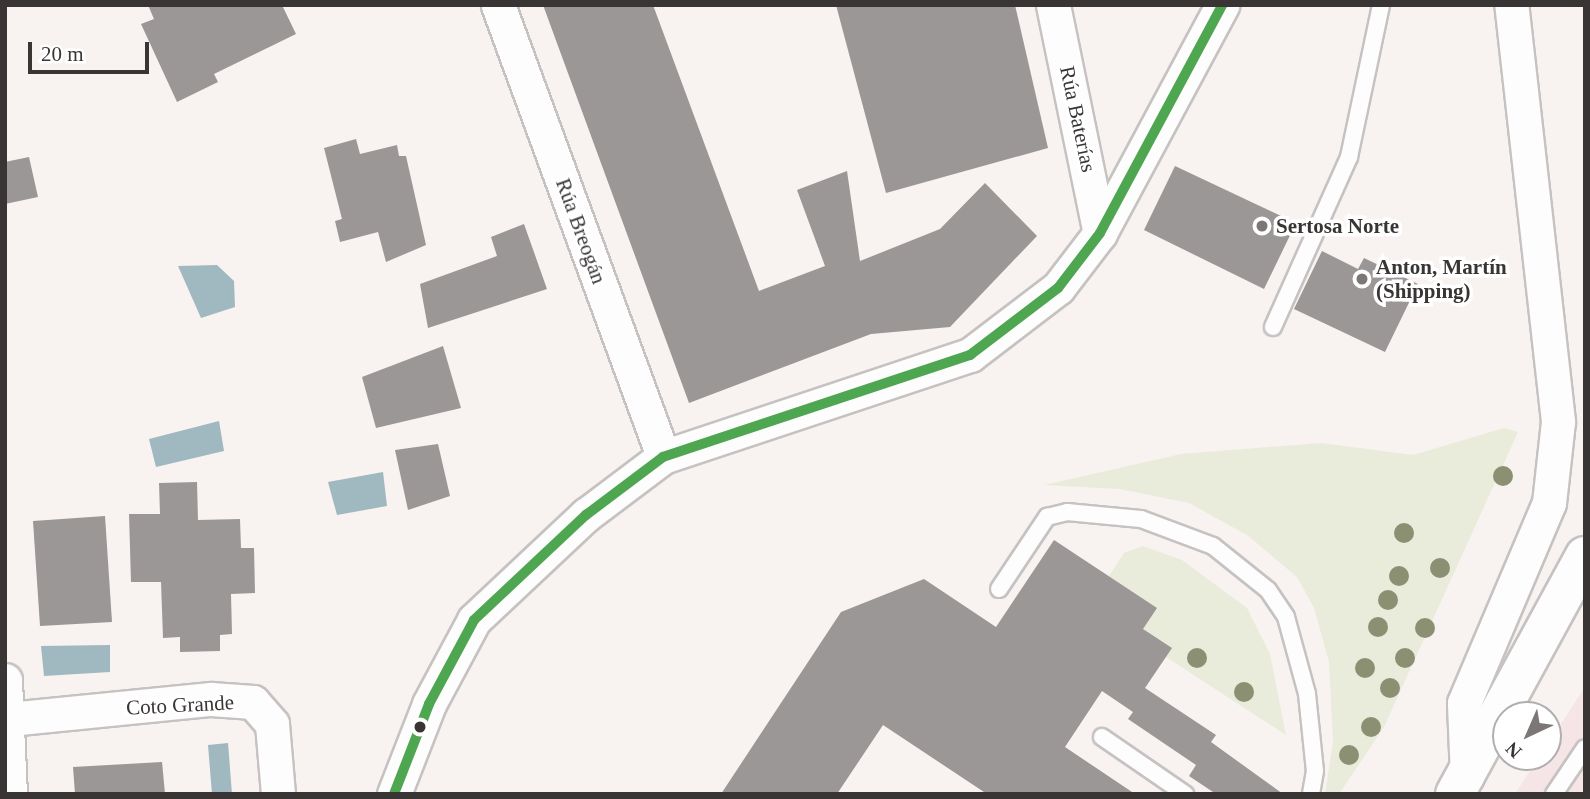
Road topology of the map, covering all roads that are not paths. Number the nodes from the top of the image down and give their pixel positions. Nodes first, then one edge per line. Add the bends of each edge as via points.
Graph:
1 (498, 5) edge
2 (1053, 5) edge
3 (1222, 5) edge
4 (1381, 5) edge
5 (1511, 5) edge
6 (1100, 233) junction
7 (1273, 327) dead end
8 (663, 457) junction
9 (1585, 556) edge
10 (999, 589) dead end
11 (5, 680) edge
12 (9, 719) junction
13 (1102, 737) dead end
14 (1585, 748) edge
15 (1461, 785) edge
16 (10, 794) edge
17 (278, 794) edge
18 (394, 794) edge
19 (1185, 794) edge
20 (1311, 794) edge
21 (1554, 794) edge

1 - 8 street, Rúa Breogán
2 - 6 street, Rúa Baterías
3 - 6 street
4 - 7 lane via 1349,157
5 - 15 street via 1558,421 1549,503 1464,703
6 - 8 street via 1058,288 970,355
8 - 18 street via 528,564 474,620 429,704
9 - 15 main road
10 - 20 lane via 1048,517 1067,512 1141,519 1213,546 1268,590 1286,618 1307,694 1315,771
11 - 12 street
12 - 16 street
12 - 17 street, Coto Grande via 211,699 253,702 272,724
13 - 19 lane
14 - 21 lane

